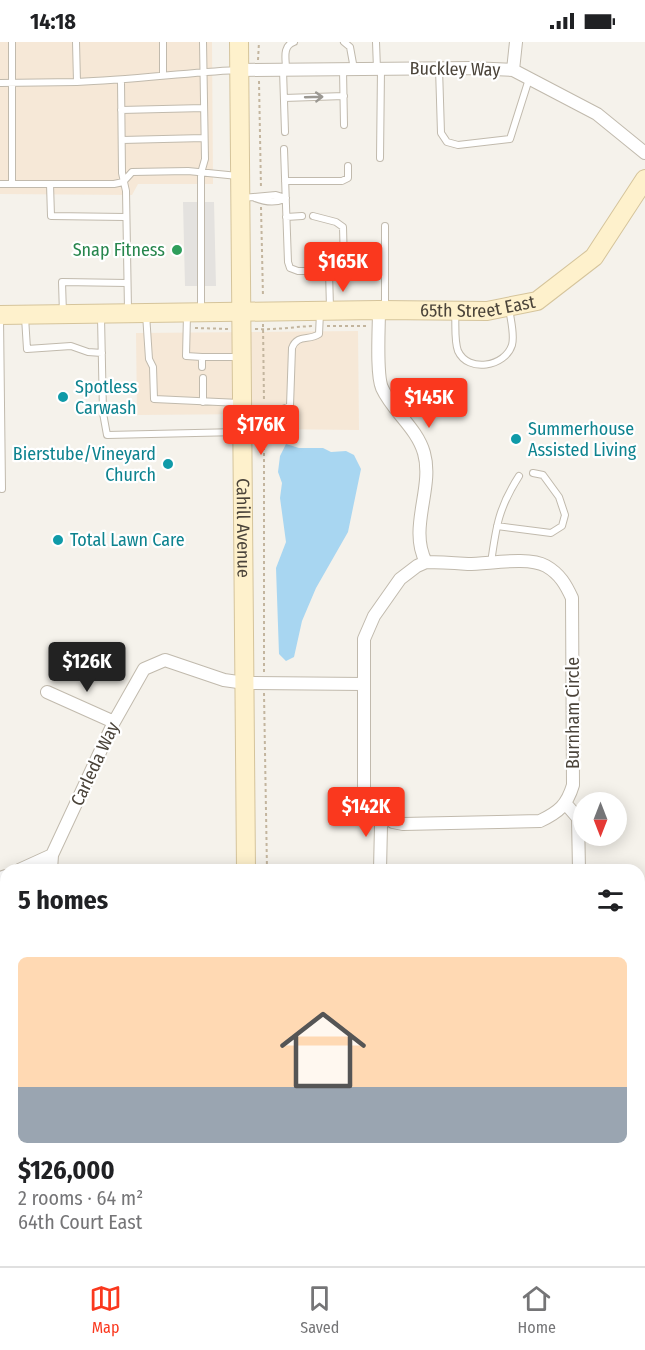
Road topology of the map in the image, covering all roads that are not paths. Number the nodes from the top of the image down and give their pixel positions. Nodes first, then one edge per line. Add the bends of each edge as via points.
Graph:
1 (12, 42) edge
2 (76, 42) edge
3 (163, 42) edge
4 (203, 42) edge
5 (239, 42) edge
6 (294, 42) edge
7 (344, 42) edge
8 (376, 42) edge
9 (516, 42) edge
10 (379, 68) junction
11 (439, 68) junction
12 (285, 69) junction
13 (348, 69) junction
14 (248, 70) junction
15 (513, 70) junction
16 (203, 72) junction
17 (163, 75) junction
18 (529, 78) junction
19 (121, 81) junction
20 (77, 82) junction
21 (0, 83) edge
22 (12, 84) junction
23 (344, 96) junction
24 (284, 98) junction
25 (204, 108) junction
26 (121, 110) junction
27 (344, 125) dead end
28 (285, 132) dead end
29 (204, 138) junction
30 (122, 141) junction
31 (284, 149) dead end
32 (645, 153) edge
33 (380, 158) dead end
34 (348, 166) dead end
35 (201, 173) junction
36 (240, 176) junction
37 (645, 179) edge
38 (285, 181) junction
39 (123, 182) junction
40 (0, 184) edge
41 (12, 184) junction
42 (50, 184) junction
43 (254, 198) junction
44 (286, 198) junction
45 (302, 216) dead end
46 (313, 216) dead end
47 (125, 217) junction
48 (286, 217) junction
49 (385, 226) dead end
50 (329, 271) junction
51 (127, 283) junction
52 (509, 307) junction
53 (382, 310) junction
54 (325, 311) junction
55 (455, 311) junction
56 (242, 312) junction
57 (128, 313) junction
58 (146, 313) junction
59 (194, 313) junction
60 (25, 314) junction
61 (63, 314) junction
62 (101, 314) junction
63 (0, 315) edge
64 (102, 353) junction
65 (202, 357) junction
66 (242, 357) junction
67 (202, 367) dead end
68 (203, 378) dead end
69 (203, 402) junction
70 (243, 407) junction
71 (243, 432) junction
72 (533, 472) dead end
73 (519, 476) dead end
74 (2, 489) dead end
75 (497, 526) junction
76 (426, 562) junction
77 (491, 563) junction
78 (245, 683) junction
79 (364, 684) junction
80 (47, 692) dead end
81 (114, 722) junction
82 (565, 803) junction
83 (386, 818) junction
84 (52, 855) junction
85 (32, 864) edge
86 (51, 864) edge
87 (246, 864) edge
88 (380, 864) edge
89 (579, 864) edge

1 - 22 lane
2 - 20 lane
3 - 17 lane
4 - 16 lane
5 - 14 street, Cahill Avenue
6 - 12 lane via 286,48
7 - 13 lane via 351,47
8 - 10 lane
9 - 15 street
10 - 11 street, Buckley Way
10 - 13 street, Buckley Way
10 - 33 lane
11 - 15 street, Buckley Way
11 - 18 lane via 441,133 447,142 458,145 510,139
12 - 13 street, Buckley Way
12 - 14 street, Buckley Way
12 - 24 lane
13 - 23 lane
14 - 16 lane
14 - 36 street, Cahill Avenue
15 - 18 street, Buckley Way
16 - 17 lane
16 - 25 lane
17 - 19 lane
18 - 32 street, Buckley Way via 597,114
19 - 20 lane
19 - 26 lane
20 - 22 lane
21 - 22 lane
22 - 41 lane
24 -> 23 lane
23 - 27 lane
24 - 28 lane
25 - 26 lane
25 - 29 lane
26 - 30 lane
29 - 30 lane
29 - 35 lane
30 - 39 lane
31 - 38 lane
34 - 38 lane via 348,178 342,181
35 - 36 lane
35 - 39 lane via 132,172
35 - 59 lane
36 - 43 street, Cahill Avenue
37 - 52 street, 65th Street East via 594,257 537,301
38 - 44 lane
39 - 42 lane
39 - 47 lane
40 - 41 lane
41 - 42 lane
42 - 47 lane via 51,216
43 - 44 lane
43 - 56 street, Cahill Avenue
44 - 48 lane
45 - 48 lane
46 - 50 lane via 343,226 343,268
47 - 51 lane
48 - 50 lane via 290,268
49 - 53 lane
50 - 54 lane
51 - 57 lane
51 - 61 lane via 62,282
52 - 55 street, 65th Street East
52 - 55 lane via 512,345 506,354 486,365 474,364 459,353
53 - 54 street, 65th Street East
53 - 55 street, 65th Street East
53 - 76 street via 381,386 424,453 420,540
54 - 56 street, 65th Street East
54 - 70 lane via 319,334 301,338 291,348 290,406 264,410
56 - 59 street, 65th Street East
56 - 66 street, Cahill Avenue
57 - 58 street, 65th Street East
57 - 62 street, 65th Street East
58 - 59 street, 65th Street East
58 - 69 lane via 154,399
59 - 65 lane via 186,356
60 - 61 street, 65th Street East
60 - 63 street, 65th Street East
60 - 64 lane via 27,349 71,346
61 - 62 street, 65th Street East
62 - 64 lane
63 - 74 lane
64 - 71 lane via 102,413 107,435
65 - 66 lane
65 - 67 lane
66 - 70 street, Cahill Avenue
68 - 69 lane
69 - 70 lane
70 - 71 street, Cahill Avenue
71 - 78 street, Cahill Avenue
72 - 75 lane via 543,475 559,497 565,515 562,526 551,533
73 - 75 lane via 505,498
75 - 77 lane
76 - 77 street, Burnham Circle
76 - 79 street via 400,579 374,616 364,639
77 - 82 street, Burnham Circle via 545,565 565,582 572,598 574,773
78 - 79 street, Carleda Way
78 - 81 street, Carleda Way via 165,660 144,669
78 - 87 street, Cahill Avenue
79 - 83 street via 364,789
80 - 81 street
81 - 84 street, Carleda Way
82 - 83 street via 552,815 534,821 403,824
82 - 89 street via 578,818
83 - 88 street via 381,825
84 - 85 street
84 - 86 street, Carleda Way

